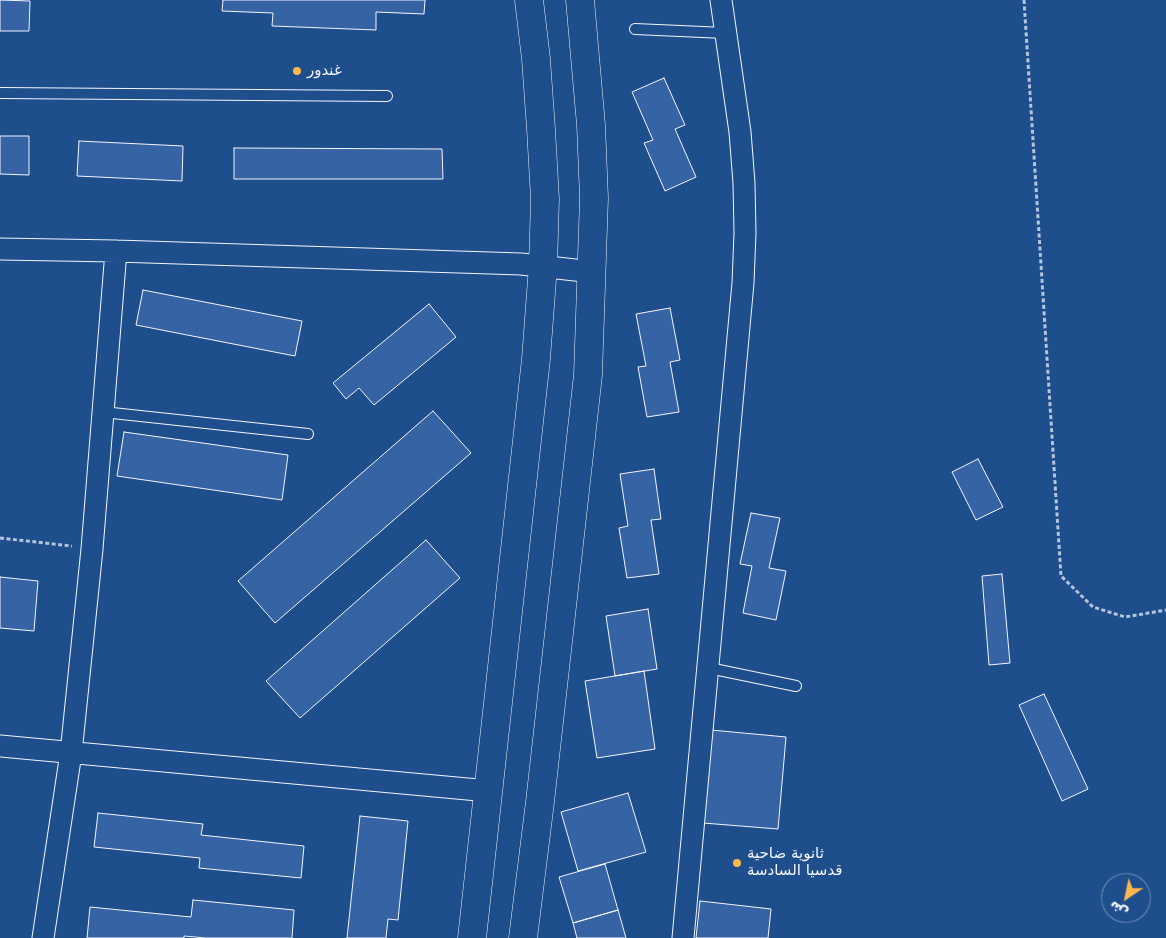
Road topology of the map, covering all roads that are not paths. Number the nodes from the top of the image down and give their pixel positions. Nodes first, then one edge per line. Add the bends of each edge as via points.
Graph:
1 (529, 0) edge
2 (580, 0) edge
3 (721, 0) edge
4 (635, 29) dead end
5 (725, 33) junction
6 (0, 93) edge
7 (387, 96) dead end
8 (0, 249) edge
9 (116, 251) junction
10 (544, 266) junction
11 (592, 272) junction
12 (103, 412) junction
13 (308, 434) dead end
14 (709, 668) junction
15 (796, 686) dead end
16 (0, 746) edge
17 (70, 753) junction
18 (489, 791) junction
19 (43, 938) edge
20 (472, 938) edge
21 (523, 938) edge
22 (684, 938) edge

1 - 10 main road via 545,199
2 - 11 main road via 591,125 594,198
3 - 5 street
4 - 5 lane
5 - 14 street via 740,132 745,233
6 - 7 lane
8 - 9 street
9 - 10 street
9 - 12 street
10 - 11 street
10 - 18 main road
11 - 21 main road via 588,375
12 - 13 lane
12 - 17 street
14 - 15 lane
14 - 22 street
16 - 17 street
17 - 18 street
17 - 19 street
18 - 20 main road

